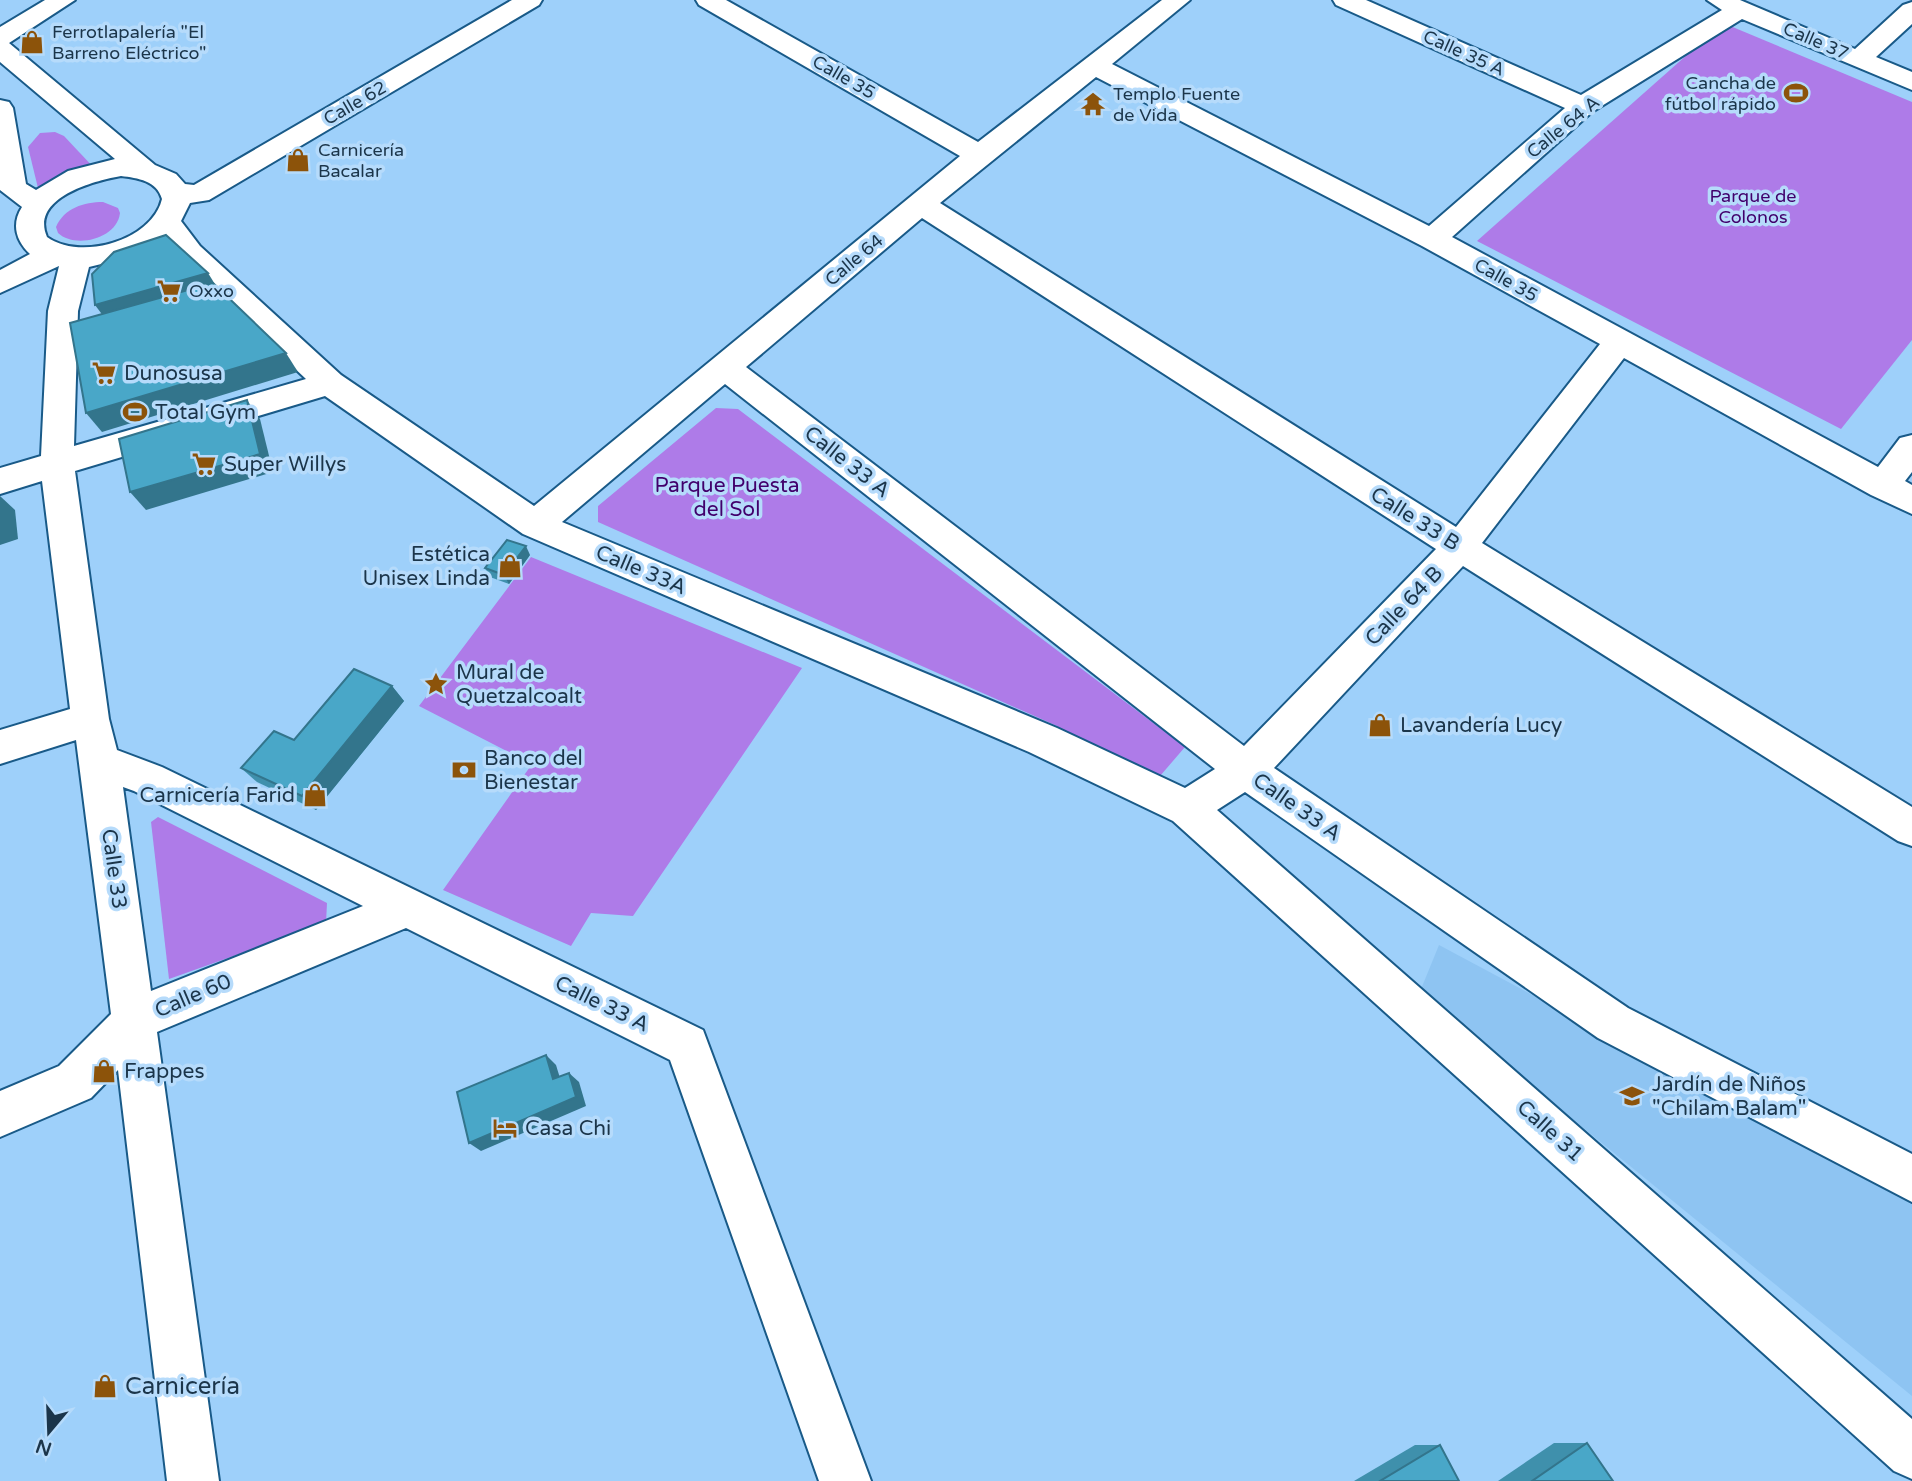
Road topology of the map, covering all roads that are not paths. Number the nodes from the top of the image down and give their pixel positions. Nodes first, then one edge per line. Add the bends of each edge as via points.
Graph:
1 (63, 0) edge
2 (530, 0) edge
3 (708, 0) edge
4 (1178, 0) edge
5 (1345, 0) edge
6 (1730, 5) edge
7 (1912, 10) edge
8 (0, 38) edge
9 (0, 49) edge
10 (1859, 60) junction
11 (1095, 66) junction
12 (1912, 82) edge
13 (1583, 106) junction
14 (1, 120) edge
15 (979, 155) junction
16 (143, 169) junction
17 (920, 204) junction
18 (37, 205) junction
19 (171, 207) junction
20 (1432, 239) junction
21 (65, 256) junction
22 (0, 284) edge
23 (1618, 342) junction
24 (726, 368) junction
25 (330, 383) junction
26 (1912, 447) edge
27 (57, 464) junction
28 (0, 481) edge
29 (1898, 494) edge
30 (535, 525) junction
31 (1460, 547) junction
32 (90, 719) junction
33 (0, 747) edge
34 (100, 761) junction
35 (1246, 770) junction
36 (1187, 808) junction
37 (1912, 828) edge
38 (406, 908) junction
39 (136, 1020) junction
40 (0, 1114) edge
41 (1912, 1179) edge
42 (1912, 1453) edge
43 (193, 1481) edge
44 (845, 1481) edge

1 - 8 street
2 - 19 street, Calle 62
3 - 15 street, Calle 35
4 - 11 street, Calle 64
5 - 13 street, Calle 35 A
6 - 10 street, Calle 37
6 - 13 street, Calle 64 A
7 - 10 street
9 - 16 street, Calle 33A
10 - 12 street, Calle 37
11 - 15 street, Calle 64
11 - 20 street, Calle 35
13 - 20 street, Calle 64 A
14 - 18 street via 13,188
15 - 17 street, Calle 64
16 - 18 street via 96,171 52,190
16 - 19 street, Calle 33A via 170,182
17 - 24 street, Calle 64
17 - 31 street, Calle 33 B
18 - 21 street via 28,220 29,234 37,246
19 - 21 street via 149,236 127,248 101,256
19 - 25 street, Calle 33A via 190,253
20 - 23 street, Calle 35
21 - 22 street
21 - 27 street, Calle 33
23 - 29 street, Calle 35
23 - 31 street, Calle 64 B
24 - 30 street, Calle 64
24 - 35 street, Calle 33 A
25 - 27 street
25 - 30 street, Calle 33A
26 - 29 street
27 - 28 street
27 - 32 street, Calle 33
30 - 36 street, Calle 33A via 1043,740
31 - 35 street, Calle 64 B
31 - 37 street, Calle 33 B
32 - 33 street
32 - 34 street, Calle 33
34 - 38 street, Calle 33 A via 148,779
34 - 39 street, Calle 33
35 - 36 street, Calle 64 B
35 - 41 street, Calle 33 A via 1613,1023
36 - 42 street, Calle 31
38 - 39 street, Calle 60
38 - 44 street, Calle 33 A via 687,1045
39 - 40 street, Calle 60 via 75,1082
39 - 43 street, Calle 33

